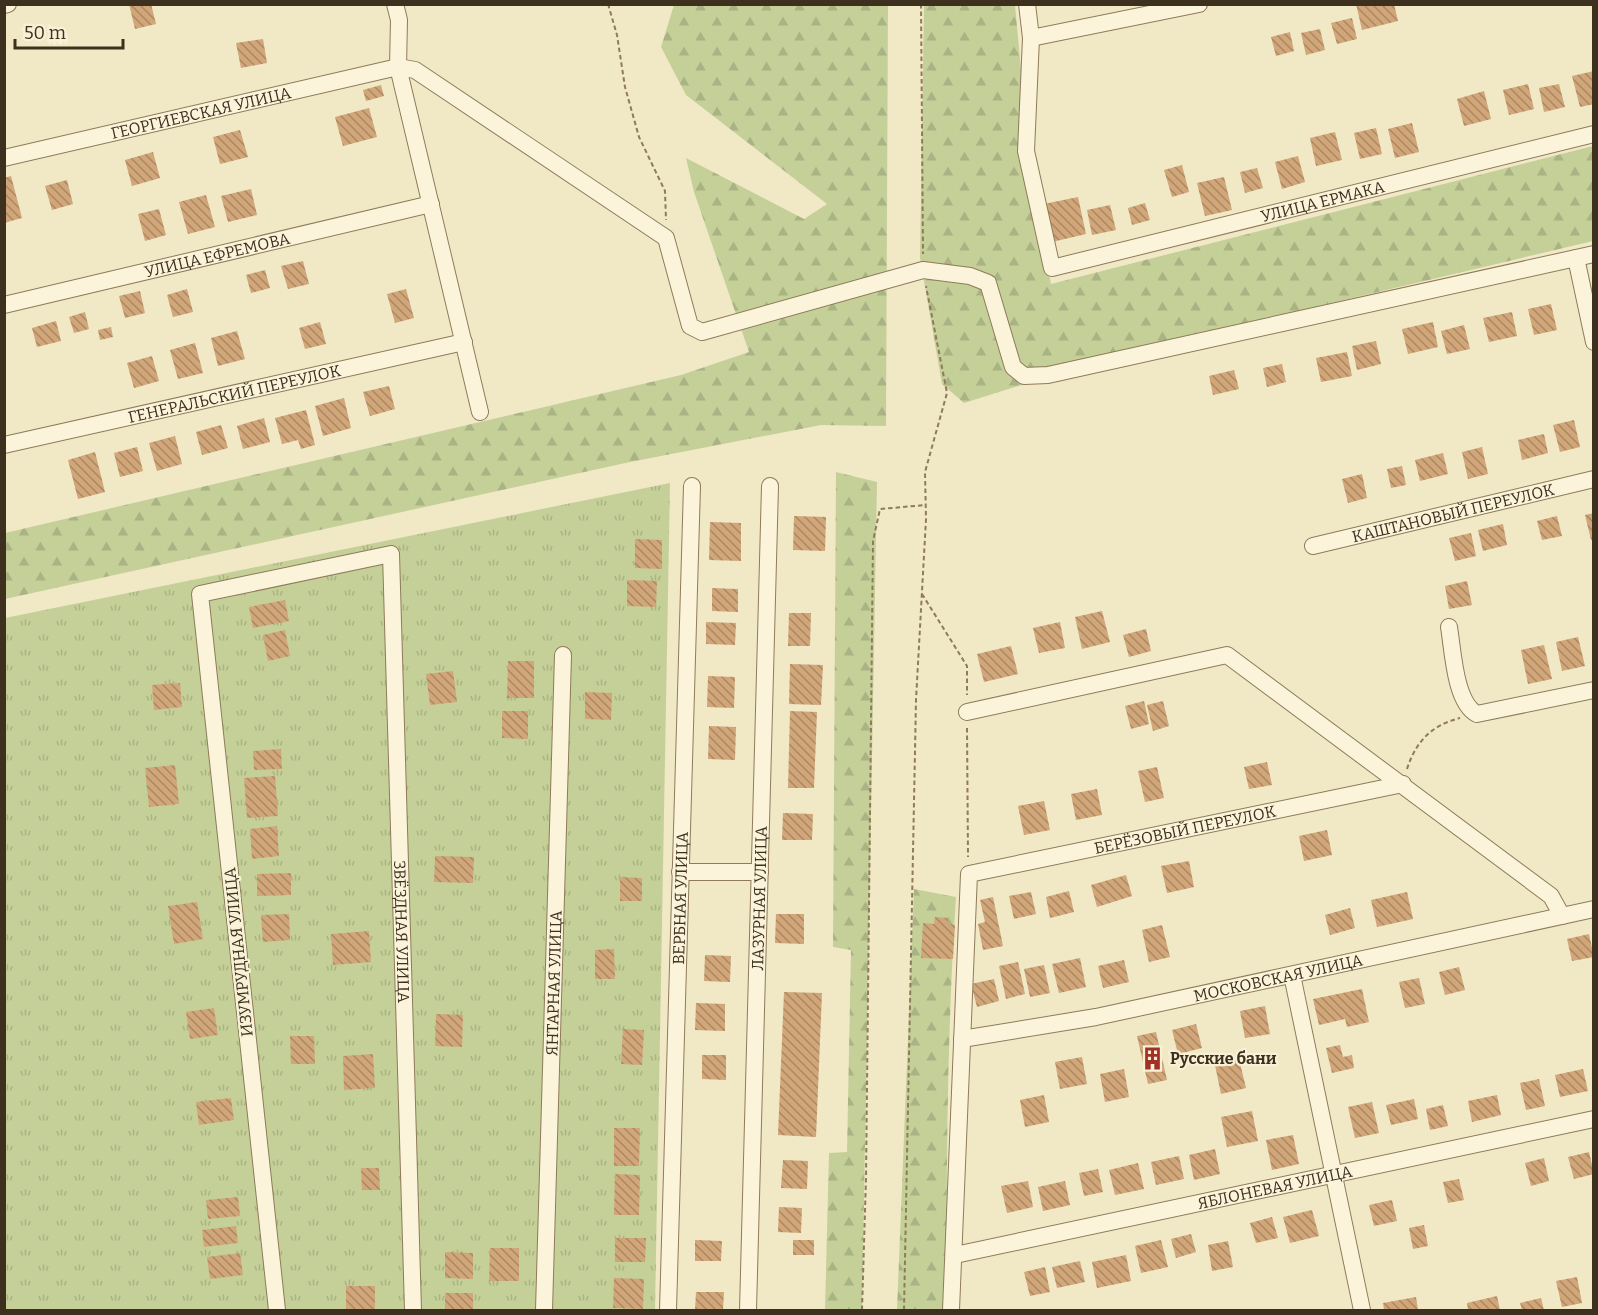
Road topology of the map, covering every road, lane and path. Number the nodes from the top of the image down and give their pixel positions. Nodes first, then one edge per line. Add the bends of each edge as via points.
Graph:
1 (395, 4) edge
2 (608, 4) edge
3 (921, 4) edge
4 (1027, 4) edge
5 (1198, 4) edge
6 (1031, 38) junction
7 (398, 67) junction
8 (1593, 134) edge
9 (4, 158) edge
10 (431, 204) junction
11 (666, 238) junction
12 (1593, 254) edge
13 (1576, 258) junction
14 (923, 270) junction
15 (4, 305) edge
16 (464, 342) junction
17 (1593, 342) edge
18 (480, 412) dead end
19 (4, 445) edge
20 (1593, 479) edge
21 (692, 486) dead end
22 (770, 486) dead end
23 (926, 505) junction
24 (1313, 546) dead end
25 (391, 554) joint
26 (922, 594) junction
27 (1449, 627) dead end
28 (563, 655) dead end
29 (1593, 690) edge
30 (967, 712) junction
31 (1477, 714) junction
32 (1403, 784) junction
33 (680, 872) junction
34 (760, 872) junction
35 (969, 874) junction
36 (1593, 909) edge
37 (1562, 916) junction
38 (1292, 975) junction
39 (962, 1039) junction
40 (1593, 1119) edge
41 (1335, 1176) junction
42 (955, 1255) junction
43 (277, 1311) edge
44 (414, 1311) edge
45 (544, 1311) edge
46 (668, 1311) edge
47 (748, 1311) edge
48 (862, 1311) edge
49 (904, 1311) edge
50 (951, 1311) edge
51 (1362, 1311) edge

1 - 7 street via 399,20
2 - 11 path via 639,137 665,191
3 - 14 path
4 - 6 street
5 - 6 street
6 - 8 street, УЛИЦА ЕРМАКА via 1026,151 1052,268
7 - 9 street, ГЕОРГИЕВСКАЯ УЛИЦА
7 - 10 street
7 - 11 street via 415,70
10 - 15 street, УЛИЦА ЕФРЕМОВА
10 - 16 street
11 - 14 street via 690,326 702,332
12 - 13 street
13 - 14 street via 1048,375 1024,376 1013,368 988,283 970,276
13 - 17 street
14 - 23 path via 947,393 925,472
16 - 18 street
16 - 19 street, ГЕНЕРАЛЬСКИЙ ПЕРЕУЛОК
20 - 24 street, КАШТАНОВЫЙ ПЕРЕУЛОК
21 - 33 street, ВЕРБНАЯ УЛИЦА
22 - 34 street, ЛАЗУРНАЯ УЛИЦА
23 - 26 path
23 - 48 path via 880,509 873,541
25 - 43 street, ИЗУМРУДНАЯ УЛИЦА via 200,594
25 - 44 street, ЗВЁЗДНАЯ УЛИЦА
26 - 30 path via 967,666
26 - 49 path via 916,712
27 - 31 street via 1462,697 1468,709
28 - 45 street, ЯНТАРНАЯ УЛИЦА
29 - 31 street
30 - 32 street via 1227,654
30 - 35 path
31 - 32 path via 1444,722 1426,733 1415,750
32 - 35 street, БЕРЁЗОВЫЙ ПЕРЕУЛОК
32 - 37 street via 1551,896
33 - 34 street
33 - 46 street, ВЕРБНАЯ УЛИЦА
34 - 47 street, ЛАЗУРНАЯ УЛИЦА
35 - 39 street
36 - 37 street, МОСКОВСКАЯ УЛИЦА
37 - 38 street, МОСКОВСКАЯ УЛИЦА
38 - 39 street, МОСКОВСКАЯ УЛИЦА via 1096,1017
38 - 41 street
39 - 42 street
40 - 41 street, ЯБЛОНЕВАЯ УЛИЦА
41 - 42 street, ЯБЛОНЕВАЯ УЛИЦА
41 - 51 street
42 - 50 street

